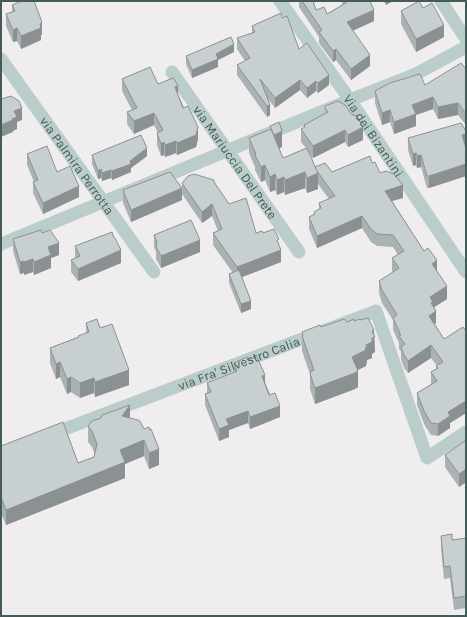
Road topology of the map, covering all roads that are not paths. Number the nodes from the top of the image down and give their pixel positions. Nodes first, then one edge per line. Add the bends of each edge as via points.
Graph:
1 (280, 1) edge
2 (441, 1) edge
3 (466, 39) edge
4 (466, 47) edge
5 (1, 59) edge
6 (172, 72) dead end
7 (350, 100) junction
8 (228, 150) junction
9 (103, 202) junction
10 (1, 244) edge
11 (299, 252) dead end
12 (154, 272) dead end
13 (466, 272) edge
14 (466, 432) edge
15 (38, 439) edge

1 - 7 street, Via dei Bizantini
2 - 3 street
4 - 7 street via 416,74
5 - 9 street, via Palmira Perrotta
6 - 8 street, via Mariuccia Del Prete
7 - 8 street
7 - 13 street, Via dei Bizantini
8 - 9 street
8 - 11 street, via Mariuccia Del Prete
9 - 10 street
9 - 12 street, via Palmira Perrotta
14 - 15 street, via Fra' Silvestro Calia via 427,458 376,311

